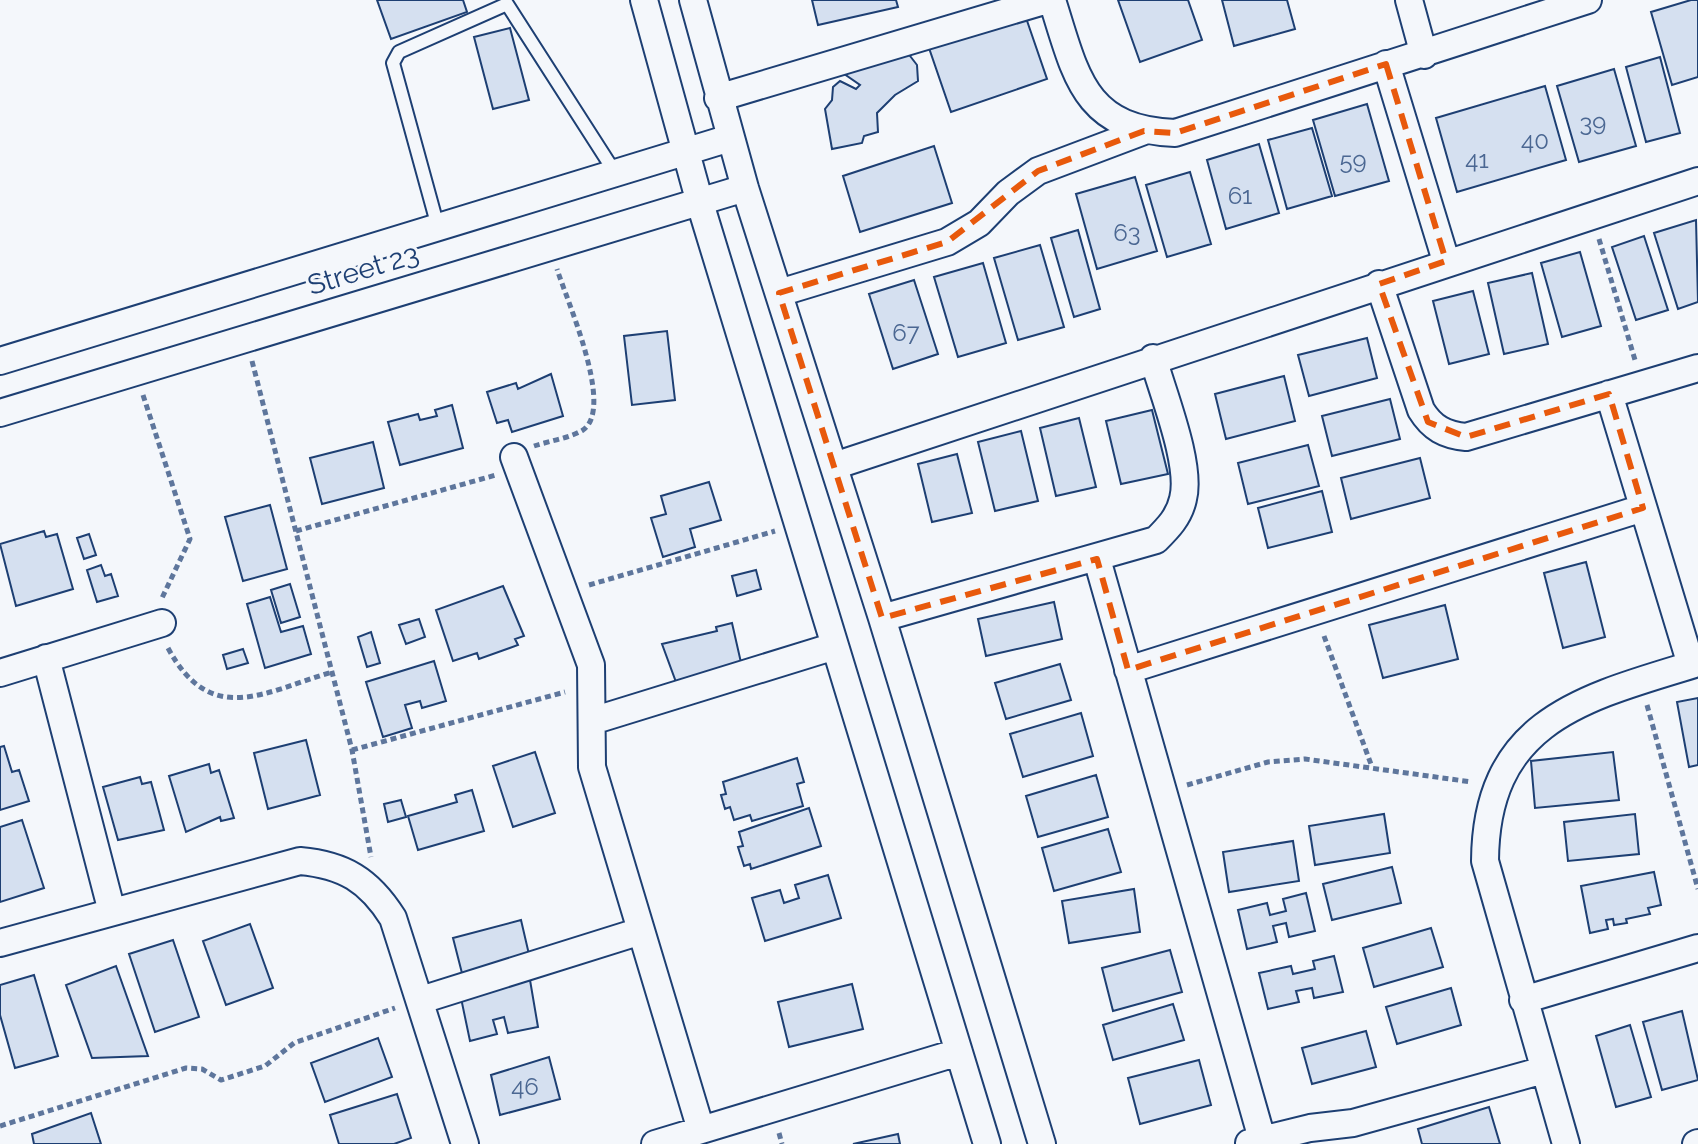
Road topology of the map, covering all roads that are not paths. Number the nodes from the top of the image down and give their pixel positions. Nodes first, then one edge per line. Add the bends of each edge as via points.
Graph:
1 (644, 0) edge
2 (693, 0) edge
3 (1050, 0) edge
4 (1409, 0) edge
5 (1588, 0) edge
6 (1424, 55) junction
7 (1386, 64) junction
8 (718, 98) junction
9 (1144, 131) junction
10 (730, 138) junction
11 (685, 152) junction
12 (616, 174) junction
13 (1698, 181) edge
14 (745, 188) junction
15 (700, 203) junction
16 (438, 227) junction
17 (1446, 261) junction
18 (1379, 284) junction
19 (779, 293) junction
20 (1153, 358) junction
21 (0, 361) edge
22 (1698, 368) edge
23 (1609, 394) junction
24 (0, 413) edge
25 (514, 457) road end
26 (834, 466) junction
27 (1643, 508) junction
28 (1097, 559) junction
29 (882, 618) junction
30 (162, 623) road end
31 (835, 646) junction
32 (46, 658) junction
33 (1694, 664) edge
34 (1128, 670) junction
35 (0, 673) edge
36 (592, 721) junction
37 (112, 912) junction
38 (641, 931) junction
39 (0, 943) edge
40 (1698, 948) edge
41 (421, 1000) junction
42 (1523, 1000) junction
43 (959, 1052) junction
44 (1544, 1070) junction
45 (701, 1130) junction
46 (1356, 1133) edge
47 (1254, 1141) edge
48 (465, 1144) edge
49 (655, 1144) edge
50 (987, 1144) edge
51 (1042, 1144) edge
52 (1566, 1144) edge

1 - 11 street
2 - 8 street
3 - 8 street
3 - 9 street via 1075,72 1091,99 1115,120
4 - 6 street
5 - 6 street
6 - 7 street
7 - 9 street via 1175,133
7 - 17 street
8 - 10 street
9 - 19 street via 1038,171 979,223 947,242
10 - 11 street, Street 23
10 - 14 street
11 - 12 street, Street 23
11 - 15 street
12 - 16 street, Street 23
12 - 16 lane via 507,4 399,52 393,63
13 - 17 street
14 - 15 street, Street 23
14 - 19 street
15 - 24 street, Street 23
15 - 31 street
16 - 21 street, Street 23
17 - 18 street
18 - 20 street
18 - 23 street via 1421,410 1439,431 1466,437
19 - 26 street
20 - 26 street
20 - 28 street via 1184,472 1184,498 1174,522 1156,540
22 - 23 street
23 - 27 street
25 - 36 street via 586,647
26 - 29 street
27 - 33 street
27 - 34 street
28 - 29 street
28 - 34 street
29 - 51 street
30 - 32 street
31 - 36 street
31 - 43 street
32 - 35 street
32 - 37 street
33 - 42 street via 1572,708 1538,728 1513,754 1495,786 1485,823 1485,861
34 - 47 street
36 - 38 street via 592,767
37 - 39 street
37 - 41 street via 300,861 328,864 355,874 377,893 393,918
38 - 41 street
38 - 45 street
40 - 42 street
41 - 48 street
42 - 44 street
43 - 45 street
43 - 50 street
44 - 46 street
44 - 52 street
45 - 49 street
46 - 47 street

